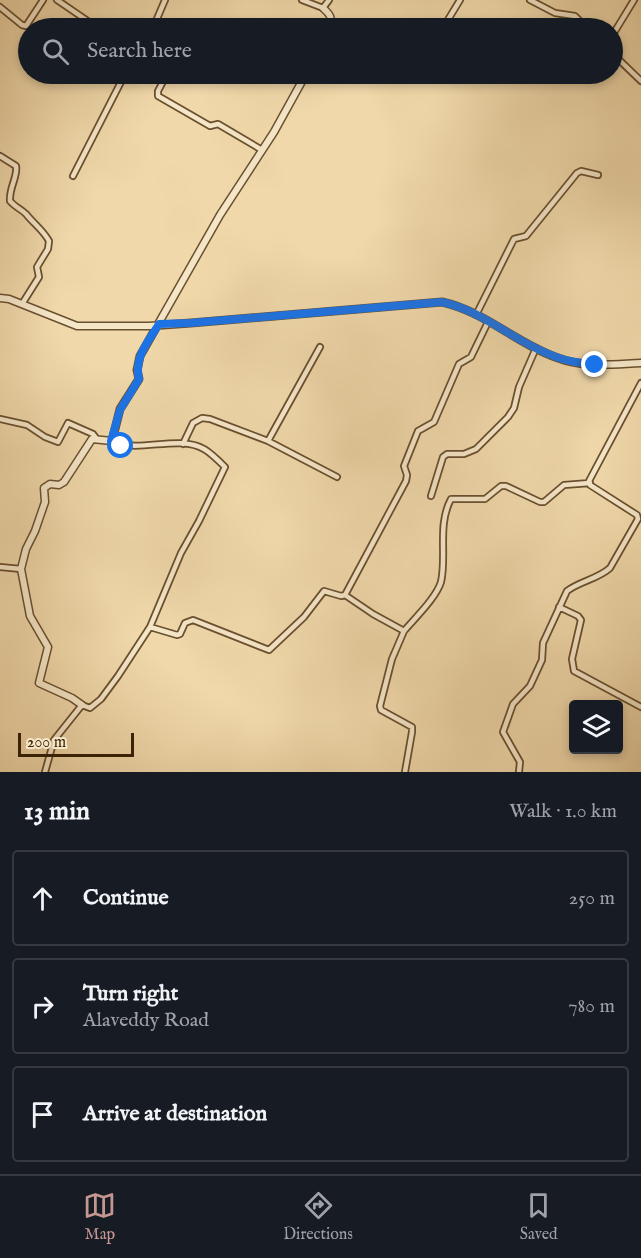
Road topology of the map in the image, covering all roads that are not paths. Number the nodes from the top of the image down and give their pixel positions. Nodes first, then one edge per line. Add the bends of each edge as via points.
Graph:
1 (43, 0) edge
2 (57, 0) edge
3 (165, 0) edge
4 (302, 0) edge
5 (329, 0) edge
6 (460, 0) edge
7 (530, 0) edge
8 (634, 0) edge
9 (0, 7) edge
10 (323, 8) junction
11 (31, 18) edge
12 (83, 18) edge
13 (157, 18) edge
14 (332, 18) edge
15 (449, 18) edge
16 (576, 18) edge
17 (623, 18) edge
18 (18, 23) edge
19 (623, 64) edge
20 (641, 81) edge
21 (120, 84) edge
22 (162, 84) edge
23 (300, 84) edge
24 (262, 150) junction
25 (0, 156) edge
26 (598, 175) dead end
27 (73, 176) dead end
28 (0, 298) edge
29 (22, 304) junction
30 (476, 315) junction
31 (488, 322) junction
32 (159, 324) junction
33 (320, 347) dead end
34 (536, 348) junction
35 (641, 363) edge
36 (641, 383) edge
37 (0, 419) edge
38 (96, 438) junction
39 (111, 441) junction
40 (268, 441) junction
41 (183, 444) junction
42 (337, 477) dead end
43 (590, 483) junction
44 (432, 496) dead end
45 (0, 567) edge
46 (21, 569) junction
47 (345, 595) junction
48 (559, 607) junction
49 (150, 627) junction
50 (404, 631) junction
51 (82, 705) junction
52 (641, 707) edge
53 (45, 772) edge
54 (405, 772) edge
55 (519, 772) edge

1 - 11 street
2 - 12 street
3 - 13 street
4 - 10 street
5 - 10 street
6 - 15 street
7 - 16 street via 555,13
8 - 17 street
9 - 18 street
10 - 14 street
19 - 20 street
21 - 27 street
22 - 24 street via 158,96
23 - 24 street
24 - 32 street via 220,215
25 - 29 street via 16,166 10,201 42,229 49,242 37,267 39,277
26 - 30 street via 577,173 526,236 514,239
28 - 29 street
29 - 32 street via 77,326
30 - 31 street
30 - 32 street via 442,302
31 - 34 street
31 - 47 street via 471,357 459,364 434,422 418,431 404,466 406,481
32 - 39 street via 140,356 139,379 120,410
33 - 40 street
34 - 35 street via 560,359 595,365
34 - 44 street via 508,417 476,449 444,457
36 - 43 street
37 - 38 street via 27,425 58,442 68,423
38 - 39 street
38 - 46 street via 64,482 44,488 45,502
39 - 41 street via 121,446
40 - 41 street via 202,418 193,423
40 - 42 street
41 - 49 street via 203,448 225,467 181,553
43 - 48 street via 638,519 610,568 574,585
43 - 50 street via 564,485 544,502 506,486 496,488 485,499 451,499 442,538 440,585
45 - 46 street
46 - 51 street via 30,616 48,647 39,683
47 - 49 street via 324,591 304,617 269,650 193,620 185,623 177,635
47 - 50 street
48 - 52 street via 580,620 572,659 574,671
48 - 55 street via 543,643 542,660 530,686 513,704 503,732 520,762
49 - 51 street via 101,699 90,708
50 - 54 street via 380,706 412,727
51 - 53 street via 54,740

